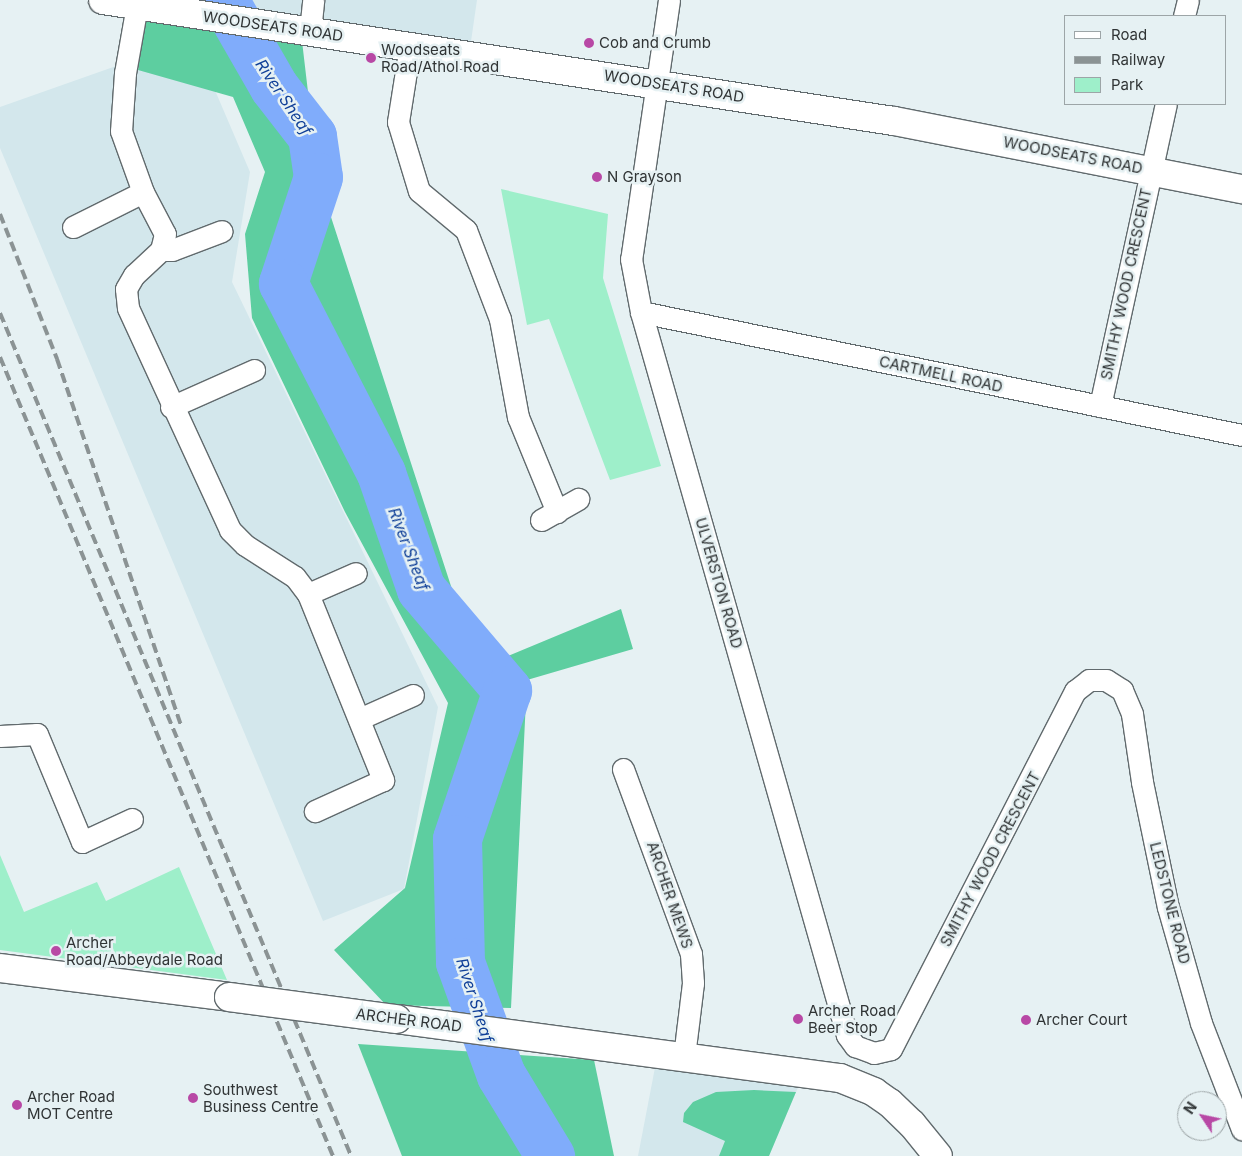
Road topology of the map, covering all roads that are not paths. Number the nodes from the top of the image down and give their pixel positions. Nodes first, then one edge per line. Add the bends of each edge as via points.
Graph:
1 (103, 0) edge
2 (313, 0) edge
3 (669, 0) edge
4 (1188, 0) edge
5 (137, 5) junction
6 (1184, 15) edge
7 (305, 30) junction
8 (410, 46) junction
9 (657, 83) junction
10 (1166, 105) edge
11 (1151, 171) junction
12 (1242, 188) edge
13 (143, 192) junction
14 (73, 227) dead end
15 (222, 231) dead end
16 (160, 250) junction
17 (641, 312) junction
18 (254, 370) dead end
19 (1100, 406) junction
20 (171, 407) junction
21 (1242, 435) edge
22 (578, 499) dead end
23 (356, 573) dead end
24 (308, 594) junction
25 (1106, 680) joint
26 (413, 695) dead end
27 (359, 719) junction
28 (0, 736) edge
29 (624, 769) dead end
30 (315, 811) dead end
31 (132, 819) dead end
32 (0, 968) edge
33 (884, 1052) joint
34 (684, 1056) junction
35 (1235, 1095) edge
36 (1242, 1129) edge
37 (938, 1156) edge

1 - 5 street, WOODSEATS ROAD
2 - 7 street
3 - 9 street, ULVERSTON ROAD
4 - 6 street
5 - 7 street, WOODSEATS ROAD
5 - 13 street via 125,73 121,130
7 - 8 street, WOODSEATS ROAD
8 - 9 street, WOODSEATS ROAD
8 - 22 street via 398,122 419,191 466,230 500,319 518,417 549,516
9 - 11 street, WOODSEATS ROAD via 894,121
9 - 17 street, ULVERSTON ROAD via 631,259
10 - 11 street, SMITHY WOOD CRESCENT
11 - 12 street, WOODSEATS ROAD
11 - 19 street, SMITHY WOOD CRESCENT
13 - 14 street
13 - 16 street via 165,234
15 - 16 street via 172,250
16 - 20 street via 134,275 126,289 128,308
17 - 19 street, CARTMELL ROAD
17 - 33 street, ULVERSTON ROAD via 847,1035 858,1048 874,1053
18 - 20 street
19 - 21 street, CARTMELL ROAD
20 - 24 street via 230,530 246,545 295,577
23 - 24 street
24 - 27 street
25 - 33 street, SMITHY WOOD CRESCENT via 1089,680 1075,691 921,994 892,1048
25 - 35 street, LEDSTONE ROAD via 1122,690 1132,714 1142,782 1168,907 1201,1023
26 - 27 street
27 - 30 street via 383,780
28 - 31 street via 37,734 82,842
29 - 34 street, ARCHER MEWS via 690,954 693,983
32 - 34 street, ARCHER ROAD, bridge
34 - 37 street, ARCHER ROAD via 811,1072 860,1085 900,1111
35 - 36 street, LEDSTONE ROAD

